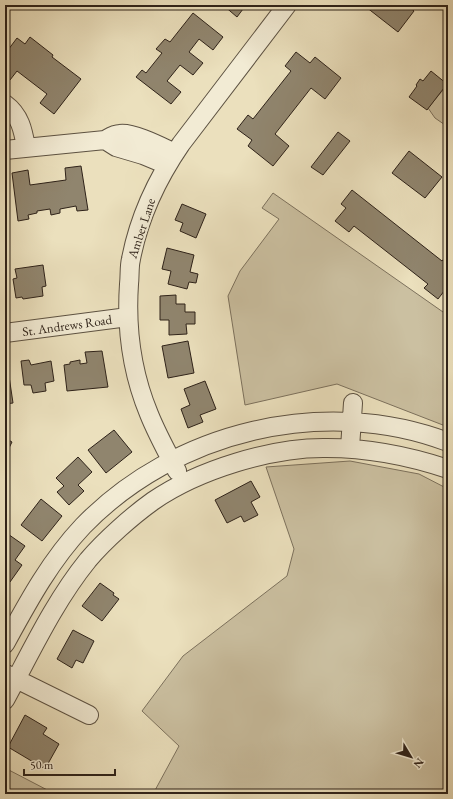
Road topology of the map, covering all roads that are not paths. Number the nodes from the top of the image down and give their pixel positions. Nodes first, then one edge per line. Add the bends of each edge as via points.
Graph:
1 (287, 5) edge
2 (5, 104) edge
3 (26, 147) junction
4 (5, 150) edge
5 (171, 159) junction
6 (128, 317) junction
7 (5, 333) edge
8 (353, 403) dead end
9 (352, 421) junction
10 (448, 442) edge
11 (350, 448) junction
12 (172, 461) junction
13 (448, 469) edge
14 (184, 483) junction
15 (5, 644) edge
16 (10, 677) edge
17 (5, 700) edge
18 (89, 715) dead end

1 - 5 street, Amber Lane
2 - 3 street via 16,114
3 - 4 street
3 - 5 street via 105,140 122,133 150,142
5 - 6 street, Amber Lane via 148,204 136,237 130,261
6 - 7 street, St. Andrews Road
6 - 12 street, Amber Lane via 132,355 141,392
8 - 9 street
9 - 10 street via 404,429
9 - 11 street
9 - 12 street via 296,423 251,431
11 - 13 street via 391,454
11 - 14 street via 294,450 263,456 233,464
12 - 14 street, Amber Lane
12 - 15 street via 143,477 84,526 44,575
14 - 16 street via 145,507 111,536 89,560 69,586
16 - 17 street
16 - 18 street

